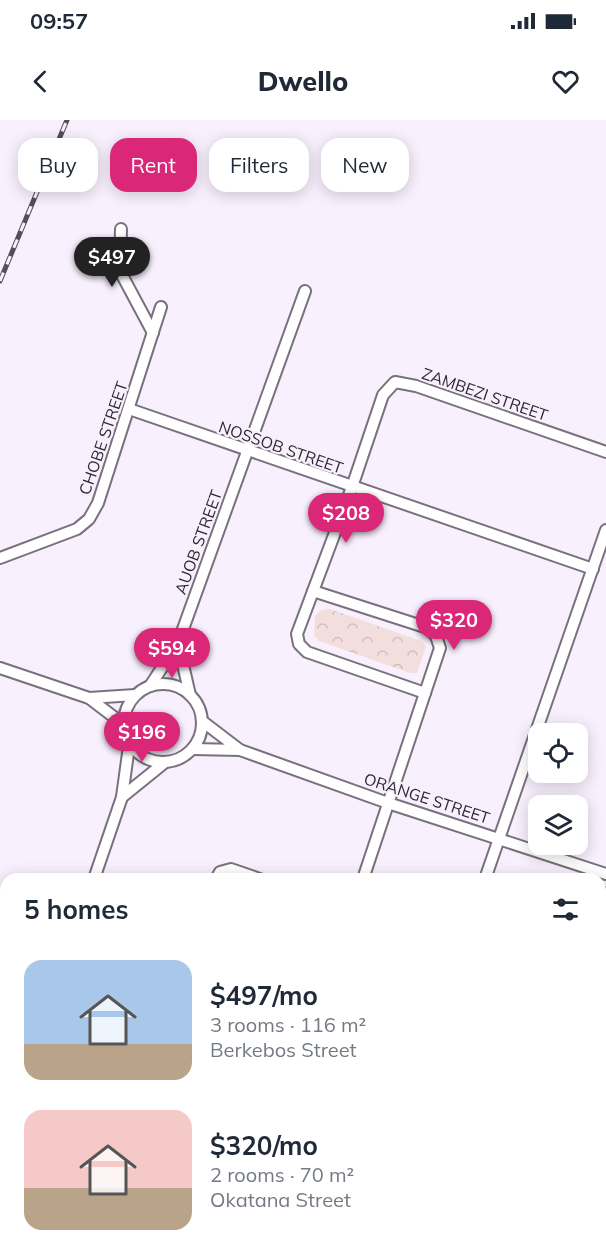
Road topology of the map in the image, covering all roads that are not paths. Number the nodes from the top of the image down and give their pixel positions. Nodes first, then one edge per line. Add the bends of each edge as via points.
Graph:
1 (121, 229) dead end
2 (304, 291) dead end
3 (161, 307) dead end
4 (153, 333) junction
5 (129, 409) junction
6 (247, 452) junction
7 (606, 452) edge
8 (352, 487) junction
9 (606, 530) edge
10 (0, 558) edge
11 (593, 569) junction
12 (313, 591) junction
13 (178, 643) junction
14 (0, 668) edge
15 (150, 686) junction
16 (425, 693) junction
17 (135, 695) junction
18 (190, 695) junction
19 (89, 698) junction
20 (202, 721) junction
21 (123, 724) junction
22 (129, 746) junction
23 (193, 749) junction
24 (240, 750) junction
25 (164, 763) junction
26 (123, 797) junction
27 (388, 803) junction
28 (499, 837) junction
29 (96, 873) edge
30 (219, 873) edge
31 (243, 873) edge
32 (365, 873) edge
33 (487, 873) edge
34 (603, 873) edge

1 - 4 street via 122,274
2 - 6 street, AUOB STREET
3 - 4 street, CHOBE STREET
4 - 5 street, CHOBE STREET
5 - 6 street, NOSSOB STREET
5 - 10 street, CHOBE STREET via 89,519 77,529
6 - 8 street, NOSSOB STREET
6 - 13 street, AUOB STREET
7 - 8 street, ZAMBEZI STREET via 395,382 383,395
8 - 11 street, NOSSOB STREET
8 - 12 street
9 - 11 street
11 - 28 street
12 - 16 street via 297,634 299,644 308,651
12 - 16 street via 428,628 440,648
13 - 15 street, AUOB STREET
13 - 18 street
14 - 19 street
15 - 17 street
15 - 18 street via 171,685
16 - 27 street
17 - 19 street
17 - 21 street via 124,713
18 - 20 street
19 - 21 street
20 - 23 street
20 - 24 street, ORANGE STREET
21 - 22 street
22 - 25 street via 151,762
22 - 26 street
23 - 24 street, ORANGE STREET
23 - 25 street
24 - 27 street, ORANGE STREET
25 - 26 street
26 - 29 street
27 - 28 street, ORANGE STREET
27 - 32 street
28 - 33 street
28 - 34 street, ORANGE STREET
30 - 31 street via 231,869

